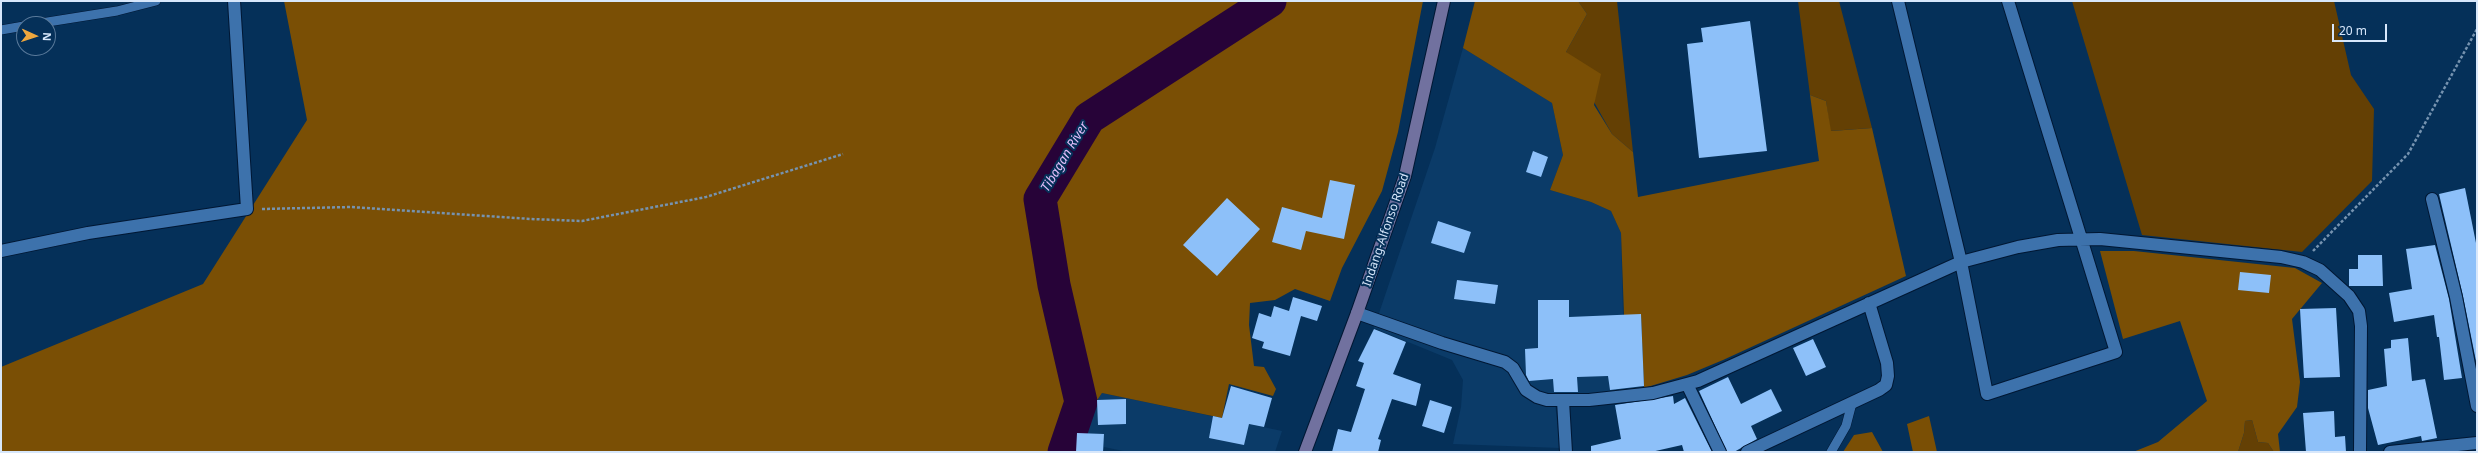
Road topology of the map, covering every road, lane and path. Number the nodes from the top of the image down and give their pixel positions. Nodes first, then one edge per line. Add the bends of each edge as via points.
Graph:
1 (156, 1) edge
2 (234, 1) edge
3 (1444, 1) edge
4 (1898, 1) edge
5 (2008, 1) edge
6 (56, 21) edge
7 (16, 27) edge
8 (2477, 29) edge
9 (1, 30) edge
10 (843, 154) dead end
11 (2432, 199) dead end
12 (247, 209) junction
13 (2083, 238) junction
14 (1, 251) edge
15 (1962, 262) junction
16 (2303, 262) junction
17 (1869, 303) junction
18 (1357, 313) junction
19 (1687, 384) junction
20 (1563, 401) junction
21 (1852, 403) junction
22 (2477, 406) edge
23 (2477, 444) edge
24 (2443, 449) edge
25 (1305, 452) edge
26 (1566, 452) edge
27 (1720, 452) edge
28 (1747, 452) edge
29 (1831, 452) edge
30 (2360, 452) edge
31 (2390, 452) edge

1 - 6 lane via 118,11
2 - 12 street
3 - 18 main road, Indang-Alfonso Road via 1405,176
4 - 15 street
5 - 13 street
7 - 9 lane
8 - 16 path via 2408,154
10 - 12 path via 706,197 582,221 350,207
11 - 22 street via 2456,297
12 - 14 street via 88,233
13 - 15 street via 2018,247
13 - 15 street via 2116,352 1987,394
13 - 16 street via 2247,253
15 - 17 street
16 - 30 street via 2327,276 2358,307 2361,321
17 - 19 street
17 - 21 street via 1888,376 1883,388
18 - 20 street via 1442,343 1502,360 1513,368 1529,392 1544,399
18 - 25 main road, Indang-Alfonso Road
19 - 20 street via 1633,396
19 - 27 street
20 - 26 street
21 - 28 street
21 - 29 lane via 1846,426
23 - 24 street
24 - 31 street

